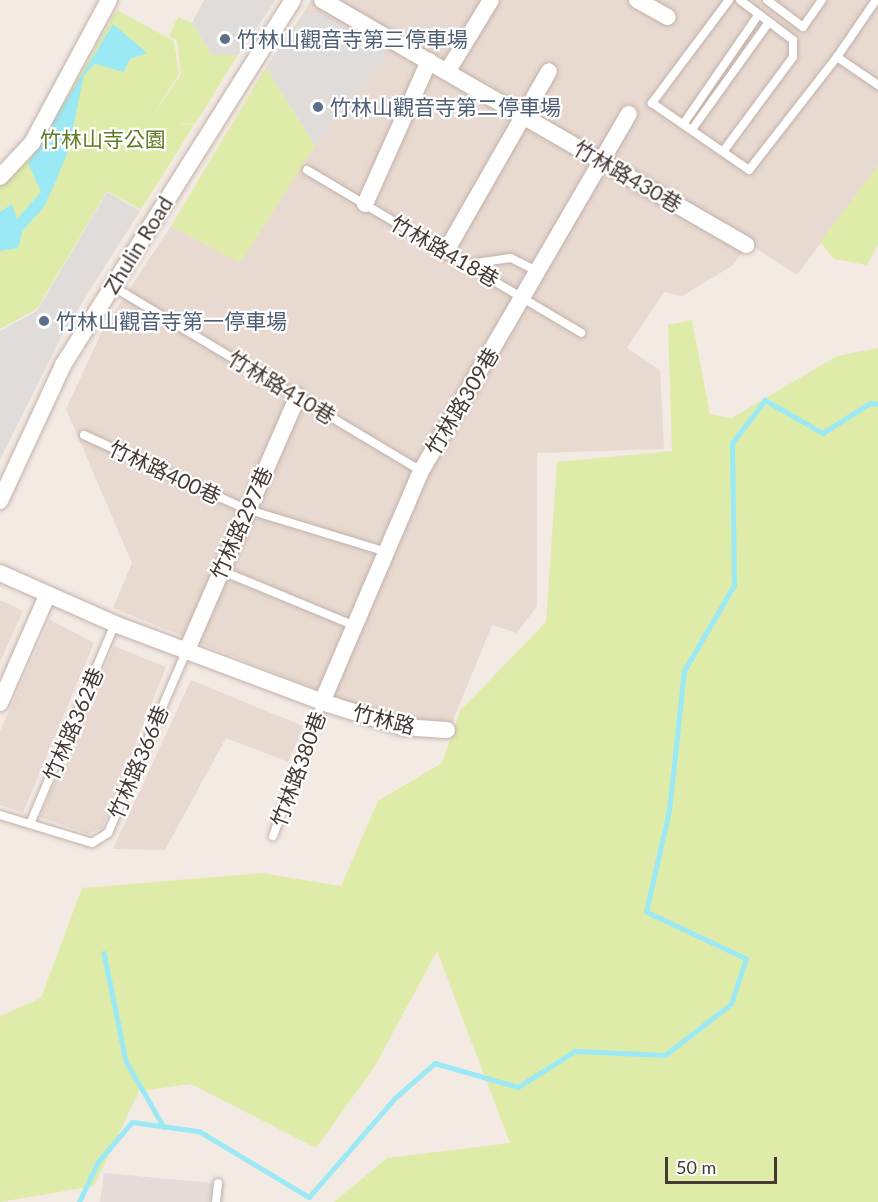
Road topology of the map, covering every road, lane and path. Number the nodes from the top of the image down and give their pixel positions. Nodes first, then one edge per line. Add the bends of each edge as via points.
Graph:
1 (109, 0) edge
2 (293, 0) edge
3 (322, 0) edge
4 (491, 0) edge
5 (637, 0) edge
6 (729, 0) edge
7 (740, 0) edge
8 (767, 0) edge
9 (822, 0) edge
10 (876, 0) edge
11 (759, 14) junction
12 (668, 17) dead end
13 (769, 22) junction
14 (837, 57) junction
15 (429, 61) junction
16 (549, 71) dead end
17 (447, 72) junction
18 (878, 85) edge
19 (629, 114) dead end
20 (526, 117) junction
21 (684, 123) junction
22 (693, 129) junction
23 (725, 149) junction
24 (602, 161) junction
25 (307, 170) dead end
26 (0, 177) edge
27 (365, 204) junction
28 (746, 245) dead end
29 (446, 251) junction
30 (469, 264) junction
31 (538, 272) junction
32 (112, 286) junction
33 (523, 297) junction
34 (581, 333) dead end
35 (298, 396) junction
36 (84, 435) dead end
37 (420, 471) junction
38 (0, 501) edge
39 (246, 509) junction
40 (387, 552) junction
41 (220, 570) junction
42 (0, 573) edge
43 (47, 596) junction
44 (115, 624) junction
45 (355, 626) junction
46 (186, 652) junction
47 (322, 702) junction
48 (0, 703) edge
49 (447, 730) dead end
50 (0, 815) edge
51 (30, 824) junction
52 (273, 836) dead end
53 (218, 1183) dead end
54 (216, 1202) edge

1 - 26 street via 32,143
2 - 32 street, Zhulin Road
3 - 15 street, 竹林路430巷
4 - 17 street
5 - 12 street
6 - 21 lane via 652,103
7 - 11 lane
8 - 9 lane via 803,27
10 - 14 lane
11 - 13 lane
11 - 21 lane
13 - 22 lane
13 - 23 lane via 793,40 793,57
14 - 18 lane
14 - 23 lane via 749,170
15 - 17 street, 竹林路430巷
15 - 27 street
16 - 20 street
17 - 20 street, 竹林路430巷
19 - 24 street, 竹林路309巷
20 - 24 street, 竹林路430巷
20 - 29 street
21 - 22 lane
22 - 23 lane
24 - 28 street, 竹林路430巷
24 - 31 street, 竹林路309巷
25 - 27 lane, 竹林路418巷
27 - 29 lane, 竹林路418巷
29 - 30 lane, 竹林路418巷
30 - 31 lane via 511,258
30 - 33 lane, 竹林路418巷
31 - 33 street, 竹林路309巷
32 - 35 lane, 竹林路410巷
32 - 38 street, Zhulin Road via 63,364
33 - 34 lane, 竹林路418巷
33 - 37 street, 竹林路309巷
35 - 37 lane, 竹林路410巷
35 - 39 street, 竹林路297巷
36 - 39 lane, 竹林路400巷
37 - 40 street, 竹林路309巷
39 - 40 lane, 竹林路400巷
39 - 41 street, 竹林路297巷
40 - 45 street, 竹林路309巷
41 - 45 lane
41 - 46 street, 竹林路297巷
42 - 43 street
43 - 44 street
43 - 48 street
44 - 46 street
44 - 51 lane, 竹林路362巷
45 - 47 street, 竹林路309巷
46 - 47 street
46 - 51 lane, 竹林路366巷 via 108,833 92,843
47 - 49 street, 竹林路 via 402,728
47 - 52 lane, 竹林路380巷
50 - 51 lane, 竹林路366巷
53 - 54 lane

